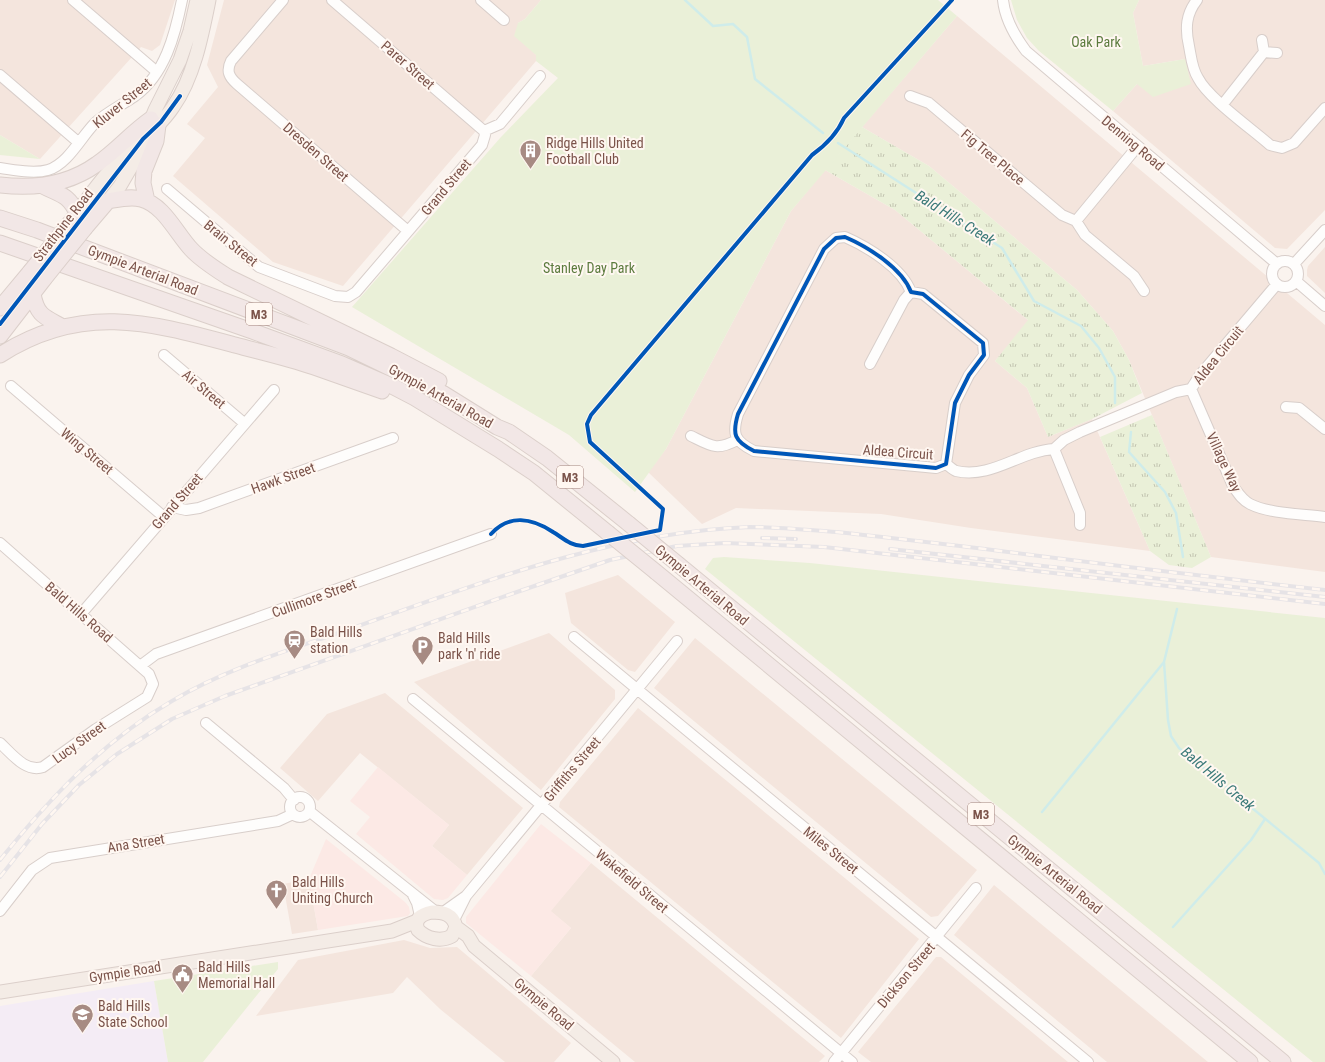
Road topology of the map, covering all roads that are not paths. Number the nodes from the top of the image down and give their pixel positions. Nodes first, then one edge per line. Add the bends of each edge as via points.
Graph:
1 (73, 0) edge
2 (182, 0) edge
3 (197, 0) edge
4 (209, 0) edge
5 (283, 0) edge
6 (332, 0) edge
7 (481, 0) edge
8 (1198, 0) edge
9 (1004, 5) edge
10 (504, 20) dead end
11 (1262, 40) dead end
12 (1264, 52) junction
13 (1277, 53) dead end
14 (157, 72) junction
15 (0, 75) edge
16 (540, 76) dead end
17 (910, 96) dead end
18 (1222, 104) junction
19 (1325, 108) edge
20 (154, 122) junction
21 (484, 131) junction
22 (143, 139) junction
23 (78, 142) junction
24 (1137, 147) junction
25 (0, 168) edge
26 (0, 185) edge
27 (43, 186) junction
28 (167, 190) dead end
29 (108, 201) junction
30 (147, 201) junction
31 (0, 218) edge
32 (74, 218) junction
33 (1076, 221) junction
34 (1325, 230) edge
35 (408, 231) junction
36 (0, 243) edge
37 (1277, 264) junction
38 (1294, 264) junction
39 (1296, 281) junction
40 (1277, 284) junction
41 (1144, 291) dead end
42 (911, 292) junction
43 (33, 294) junction
44 (348, 297) joint
45 (2, 304) edge
46 (1325, 306) edge
47 (63, 327) junction
48 (0, 336) edge
49 (0, 355) edge
50 (164, 355) dead end
51 (870, 364) dead end
52 (11, 386) dead end
53 (1191, 389) junction
54 (274, 390) dead end
55 (1286, 407) dead end
56 (436, 411) junction
57 (244, 423) junction
58 (1325, 429) edge
59 (509, 432) junction
60 (691, 436) dead end
61 (393, 438) dead end
62 (738, 440) junction
63 (1054, 449) junction
64 (946, 464) junction
65 (172, 507) junction
66 (164, 517) junction
67 (1325, 517) edge
68 (1080, 525) dead end
69 (491, 534) dead end
70 (0, 543) edge
71 (81, 614) junction
72 (574, 637) dead end
73 (677, 641) dead end
74 (140, 666) junction
75 (153, 684) joint
76 (637, 690) junction
77 (413, 699) dead end
78 (206, 723) dead end
79 (0, 743) edge
80 (294, 800) junction
81 (541, 806) junction
82 (309, 811) junction
83 (293, 814) junction
84 (976, 888) dead end
85 (413, 894) junction
86 (466, 896) junction
87 (0, 911) edge
88 (439, 912) junction
89 (419, 923) junction
90 (454, 928) junction
91 (937, 938) junction
92 (0, 992) edge
93 (841, 1053) junction
94 (613, 1062) edge
95 (834, 1062) edge
96 (852, 1062) edge
97 (1088, 1062) edge
98 (1250, 1062) edge
99 (1283, 1062) edge

1 - 14 street
2 - 14 street, Kluver Street via 168,52
3 - 20 main road via 185,46
4 - 20 main road via 187,80 174,106
5 - 35 street, Dresden Street via 235,57 228,71 237,84
6 - 21 street, Parer Street
7 - 10 street
8 - 18 street via 1189,14 1187,36 1201,84
9 - 24 street, Denning Road via 1014,35 1026,51
11 - 12 street
12 - 13 street
12 - 18 street
14 - 23 street, Kluver Street via 136,95 100,118
15 - 23 street
16 - 21 street via 500,124
17 - 33 street, Fig Tree Place via 929,103 1062,216
18 - 19 street via 1270,144 1282,148 1294,143
20 - 22 main road
20 - 27 highway via 87,171
20 - 30 highway via 156,141 144,171 143,183
21 - 35 street, Grand Street via 482,145
22 - 29 main road, Strathpine Road via 131,168
22 - 32 main road, Strathpine Road via 112,167
23 - 25 street, Kluver Street via 62,162 48,170 37,172
24 - 33 street
24 - 37 street, Denning Road
26 - 27 highway
27 - 32 highway via 68,198
28 - 44 street, Brain Street via 259,267 335,296
29 - 30 highway via 134,198
29 - 43 highway, Strathpine Road, bridge
30 - 59 highway via 161,213 191,249 216,269 247,287 414,367 502,422
31 - 59 highway, Gympie Arterial Road / M3 via 349,348 444,394 497,428
32 - 45 highway, Strathpine Road, bridge
33 - 41 street via 1086,235 1134,276
34 - 38 street
35 - 44 street, Grand Street via 356,292
36 - 56 highway, Gympie Arterial Road / M3 via 342,364 392,386
37 - 38 street via 1283,261
37 - 40 street via 1272,272
38 - 39 street via 1298,274
39 - 40 street via 1289,286
39 - 46 street
40 - 53 street, Aldea Circuit
42 - 51 street via 904,300
42 - 62 street via 903,277 866,246 845,237 836,238 824,249 738,414 734,426
42 - 64 street, Aldea Circuit via 923,294 983,343 984,355 969,375 955,403
43 - 47 highway via 40,314
43 - 48 highway, Strathpine Road
47 - 49 highway via 27,340
47 - 56 highway via 110,321 168,327 313,366 428,412
50 - 57 street, Air Street
52 - 66 street, Wing Street
53 - 63 street, Aldea Circuit via 1176,392 1080,432 1064,440
53 - 67 street, Village Way via 1233,486 1240,496 1250,504 1270,510
54 - 57 street, Grand Street
55 - 58 street via 1300,408
56 - 98 highway, Gympie Arterial Road / M3, bridge via 534,472
57 - 65 street, Grand Street
59 - 99 highway, Gympie Arterial Road / M3, bridge via 547,458 680,565
60 - 62 street via 715,448 727,446
61 - 65 street, Hawk Street via 199,508 186,510
62 - 64 street, Aldea Circuit via 743,446 754,451 936,468
63 - 64 street, Aldea Circuit via 1042,450 990,470 954,470
63 - 68 street via 1080,513
65 - 66 street, Grand Street
66 - 71 street, Grand Street
69 - 74 street, Cullimore Street via 156,654
70 - 71 street, Bald Hills Road
71 - 74 street, Bald Hills Road
72 - 76 street, Miles Street
73 - 76 street, Griffiths Street
74 - 75 street, Bald Hills Road via 149,674
75 - 79 street, Lucy Street via 151,693 141,702 96,729 47,765 35,769 28,767
76 - 81 street, Griffiths Street
76 - 91 street, Miles Street
77 - 81 street, Wakefield Street
78 - 80 street via 284,788
80 - 82 street via 306,800
80 - 83 street via 291,808
81 - 86 street, Griffiths Street
81 - 93 street, Wakefield Street
82 - 83 street via 298,817
82 - 85 street
83 - 87 street, Ana Street via 278,821 50,858 32,870
84 - 91 street, Dickson Street
85 - 88 street
85 - 89 street via 417,903
86 - 88 street, Griffiths Street
86 - 90 street, Griffiths Street
88 - 89 main road, Gympie Road
88 - 90 main road, Gympie Road via 448,915
89 - 90 main road via 435,939 446,938
89 - 92 main road, Gympie Road via 392,931
90 - 94 main road, Gympie Road via 468,936 474,946
91 - 93 street, Dickson Street
91 - 97 street, Miles Street
93 - 95 street, Dickson Street
93 - 96 street, Wakefield Street

